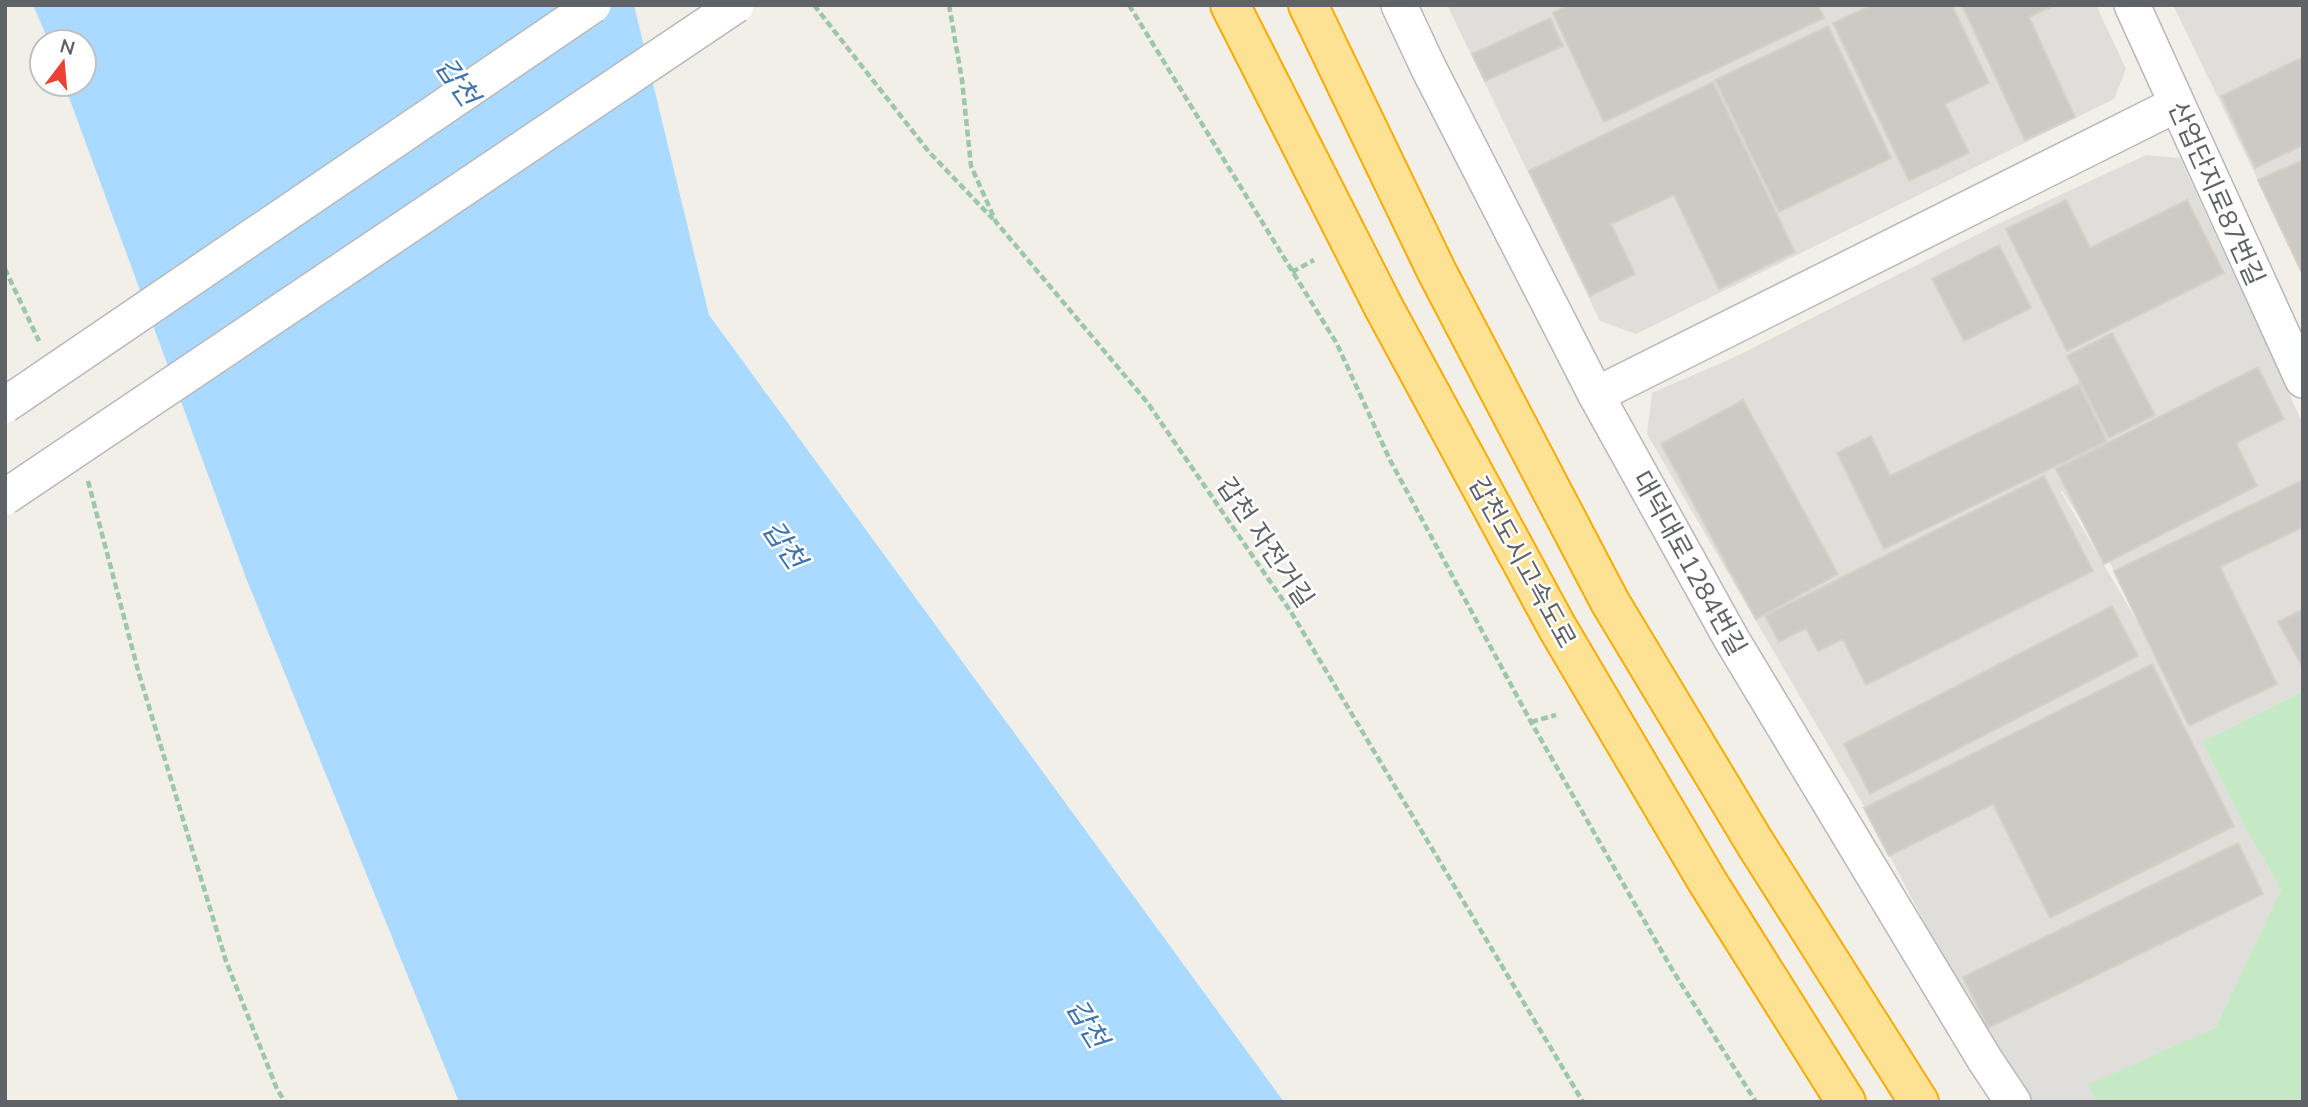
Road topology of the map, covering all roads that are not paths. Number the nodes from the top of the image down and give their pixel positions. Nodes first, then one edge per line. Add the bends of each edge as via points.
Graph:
1 (593, 5) edge
2 (736, 5) edge
3 (1308, 5) edge
4 (1399, 5) edge
5 (2133, 5) edge
6 (1232, 9) edge
7 (2177, 104) junction
8 (2303, 380) edge
9 (1596, 396) junction
10 (5, 405) edge
11 (5, 497) edge
12 (1846, 1102) edge
13 (1919, 1102) edge
14 (2013, 1102) edge

1 - 10 street, bridge
2 - 11 street, bridge
3 - 13 highway via 1437,272 1610,602 1755,844
4 - 9 street, 대덕대로1284번길
5 - 7 street, 산업단지로87번길
6 - 12 highway, 갑천도시고속도로 via 1384,306 1557,627 1707,881
7 - 8 street, 산업단지로87번길
7 - 9 street
9 - 14 street, 대덕대로1284번길 via 1732,640

